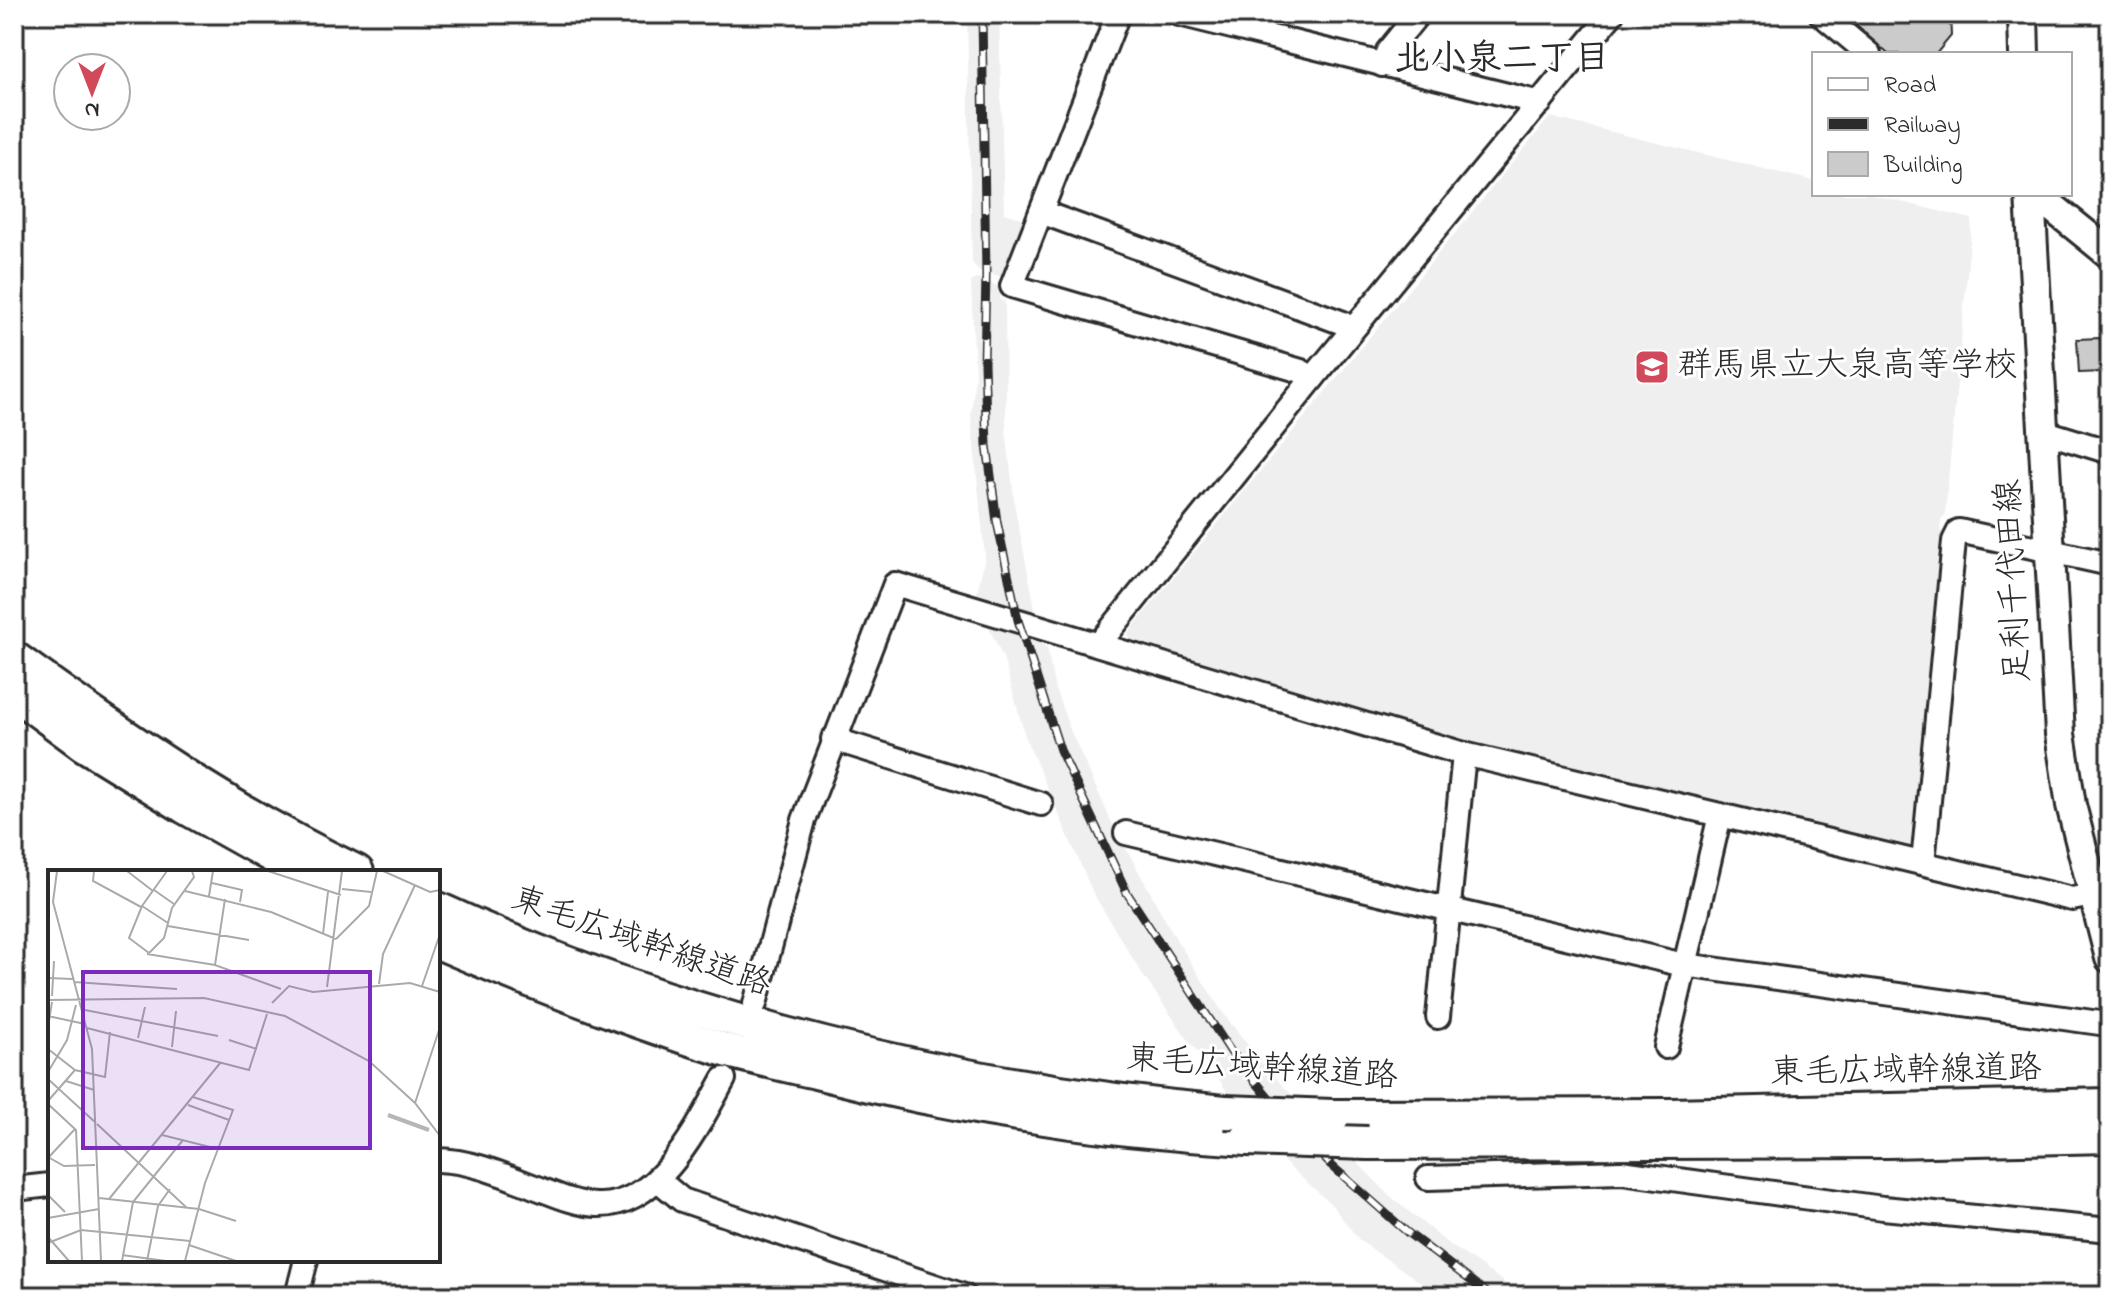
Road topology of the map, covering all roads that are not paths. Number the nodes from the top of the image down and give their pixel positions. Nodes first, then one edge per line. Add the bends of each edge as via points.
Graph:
1 (1118, 14) edge
2 (1179, 14) edge
3 (1418, 14) edge
4 (1612, 14) edge
5 (1821, 14) edge
6 (2023, 14) edge
7 (1867, 52) edge
8 (2024, 52) edge
9 (1382, 65) junction
10 (1540, 103) junction
11 (2030, 196) edge
12 (2038, 196) edge
13 (1041, 212) junction
14 (2110, 254) edge
15 (1343, 323) dead end
16 (1313, 378) junction
17 (2042, 431) junction
18 (2110, 452) edge
19 (2048, 550) junction
20 (2110, 564) edge
21 (1099, 644) junction
22 (14, 658) edge
23 (14, 693) edge
24 (833, 739) junction
25 (1464, 754) junction
26 (1041, 804) dead end
27 (1720, 815) junction
28 (1126, 833) dead end
29 (1923, 863) junction
30 (297, 870) edge
31 (353, 870) edge
32 (1448, 909) junction
33 (440, 910) edge
34 (2100, 912) edge
35 (440, 943) edge
36 (2110, 958) edge
37 (1684, 965) junction
38 (755, 1004) dead end
39 (1438, 1017) dead end
40 (2107, 1024) dead end
41 (1666, 1047) dead end
42 (724, 1079) dead end
43 (2110, 1105) edge
44 (2110, 1136) edge
45 (440, 1160) edge
46 (1428, 1178) dead end
47 (657, 1179) junction
48 (48, 1185) edge
49 (14, 1189) edge
50 (2110, 1230) edge
51 (306, 1262) edge
52 (297, 1296) edge
53 (964, 1296) edge

1 - 13 street
2 - 9 street
3 - 9 street
4 - 10 street
5 - 7 street
6 - 8 main road
9 - 10 street
10 - 16 street
11 - 17 main road, 足利千代田線
12 - 14 main road
13 - 15 street
13 - 16 street via 1012,286
16 - 21 street
17 - 18 street
17 - 19 main road, 足利千代田線
19 - 20 street
19 - 29 street via 1959,531 1954,541
19 - 34 main road, 足利千代田線 via 2064,768
21 - 24 street via 895,584
21 - 25 street
22 - 31 highway via 199,786
23 - 30 highway via 83,744
24 - 26 street
24 - 38 street via 804,820
25 - 27 street
25 - 32 street
27 - 29 street
27 - 37 street
28 - 32 street
29 - 34 street via 2072,899
32 - 37 street
32 - 39 street
33 - 43 highway, 東毛広域幹線道路, bridge via 712,1013 985,1079 1175,1107 1333,1116 1625,1116
34 - 36 main road, 足利千代田線
35 - 44 highway, 東毛広域幹線道路, bridge via 589,1004 709,1044 874,1087 1036,1117 1159,1132 1368,1143
37 - 40 street
37 - 41 street
42 - 47 street
45 - 47 street via 481,1166 595,1205 621,1203
46 - 50 street via 1621,1172 1883,1208
47 - 53 street via 682,1200
48 - 49 street
51 - 52 street

